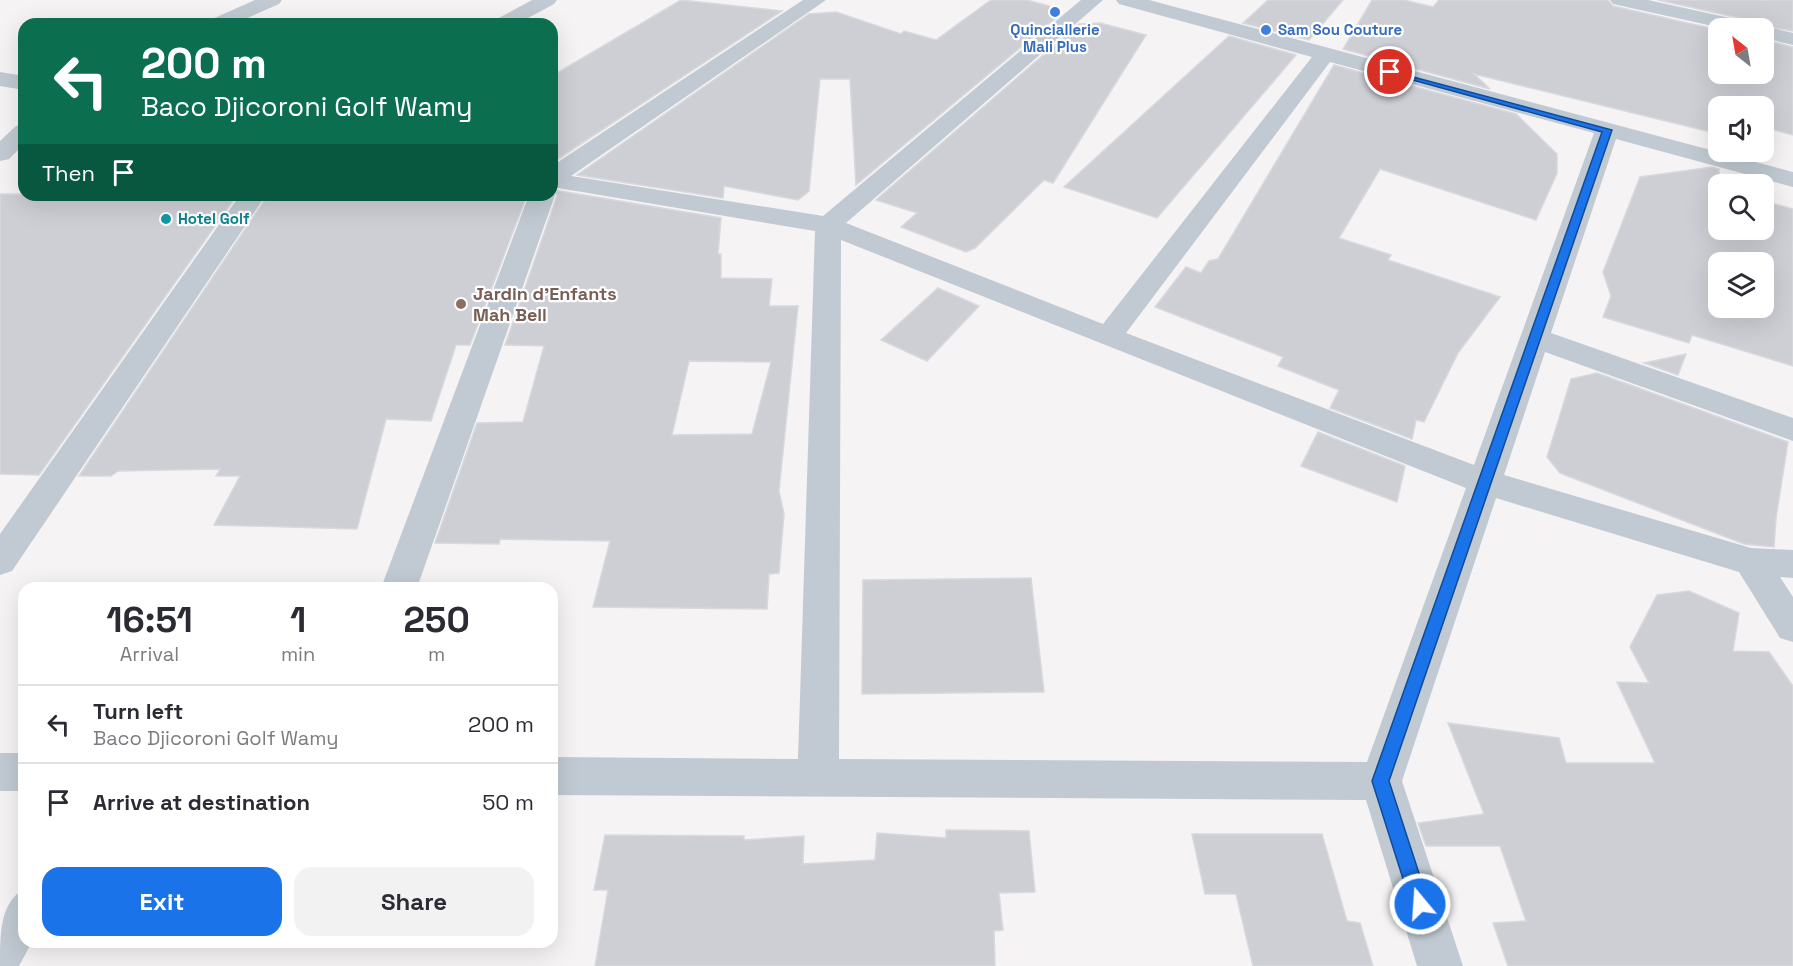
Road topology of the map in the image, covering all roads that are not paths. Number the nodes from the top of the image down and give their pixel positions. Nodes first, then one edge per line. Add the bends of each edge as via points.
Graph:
1 (272, 0) edge
2 (547, 0) edge
3 (816, 0) edge
4 (1094, 0) edge
5 (1126, 0) edge
6 (1620, 0) edge
7 (231, 18) edge
8 (513, 18) edge
9 (1708, 19) edge
10 (1774, 34) edge
11 (1793, 39) edge
12 (1325, 54) junction
13 (0, 79) edge
14 (18, 82) edge
15 (1607, 130) junction
16 (18, 136) edge
17 (0, 154) edge
18 (558, 175) edge
19 (558, 180) edge
20 (1793, 180) edge
21 (249, 201) edge
22 (540, 201) edge
23 (828, 225) junction
24 (1108, 337) junction
25 (1535, 338) junction
26 (1793, 430) edge
27 (1485, 482) junction
28 (0, 561) edge
29 (1750, 562) junction
30 (1793, 564) edge
31 (401, 582) edge
32 (1793, 627) edge
33 (0, 772) edge
34 (18, 772) edge
35 (558, 776) edge
36 (818, 777) junction
37 (1381, 781) junction
38 (18, 921) edge
39 (0, 955) edge
40 (1440, 966) edge

1 - 7 street
2 - 8 street
3 - 18 street
4 - 23 street
5 - 12 street
6 - 9 street
10 - 11 street
12 - 15 street
12 - 24 street
13 - 14 street
15 - 20 street
15 - 25 street
16 - 17 street
19 - 23 street
21 - 28 street
22 - 31 street
23 - 24 street
23 - 36 street
24 - 27 street
25 - 26 street
25 - 27 street
27 - 29 street
27 - 37 street
29 - 30 street
29 - 32 street
33 - 34 street
35 - 36 street
36 - 37 street
37 - 40 street
38 - 39 street

